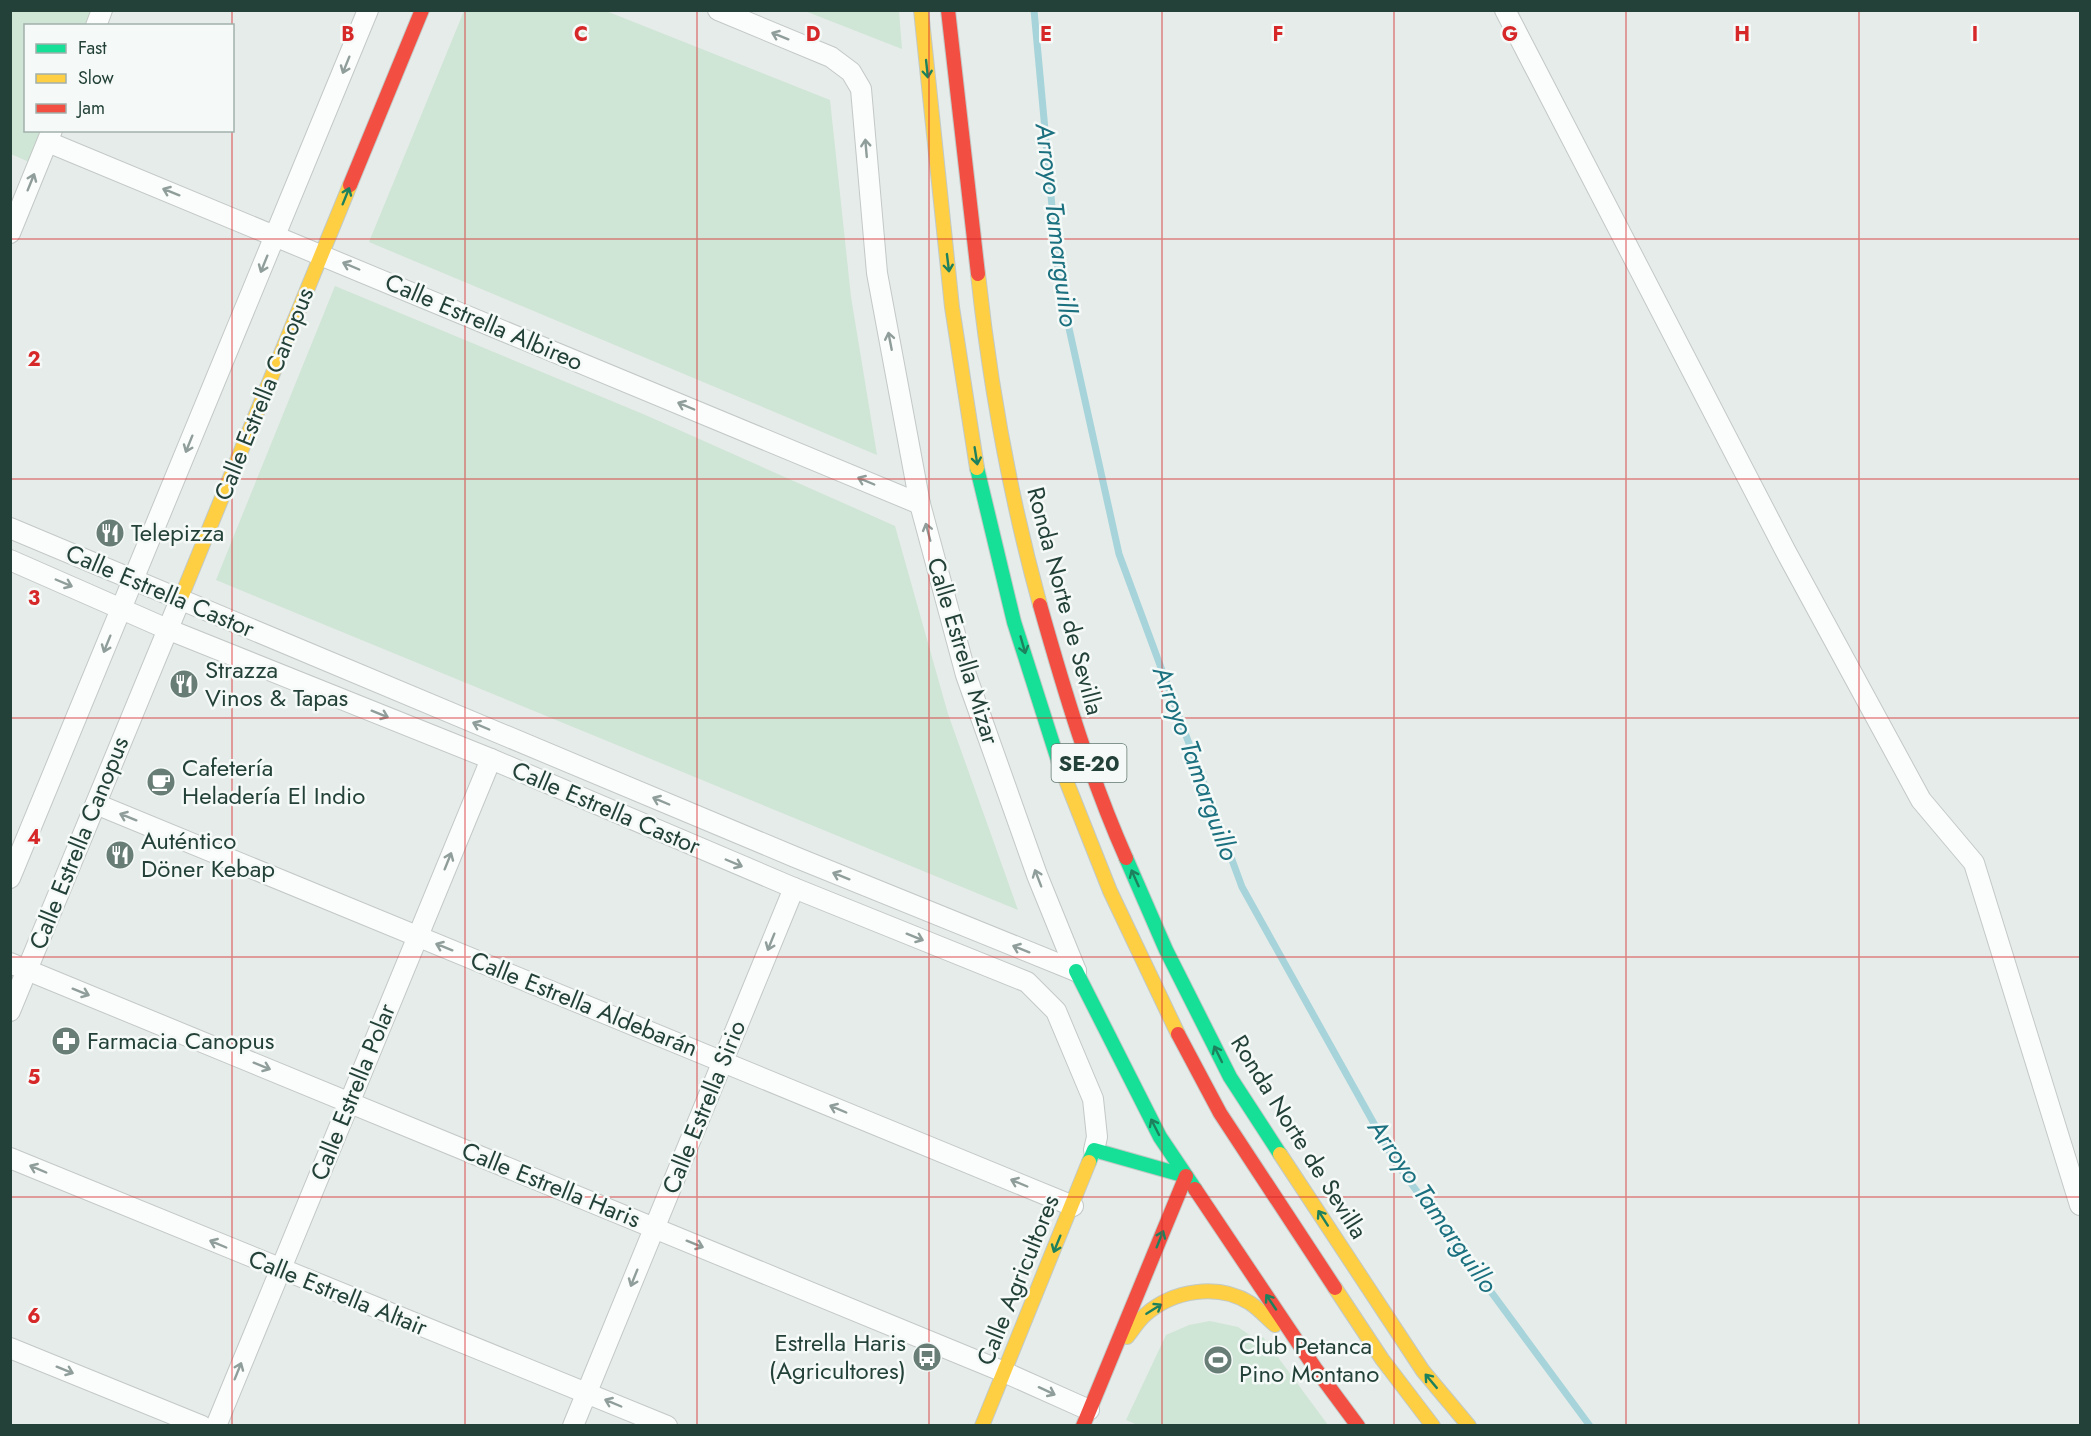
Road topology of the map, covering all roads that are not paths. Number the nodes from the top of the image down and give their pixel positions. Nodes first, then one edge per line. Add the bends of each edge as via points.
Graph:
1 (368, 10) edge
2 (422, 10) edge
3 (718, 10) edge
4 (921, 10) edge
5 (948, 10) edge
6 (1505, 10) edge
7 (50, 136) edge
8 (10, 233) edge
9 (276, 234) junction
10 (322, 254) junction
11 (920, 504) junction
12 (10, 528) edge
13 (10, 560) edge
14 (133, 580) junction
15 (180, 600) junction
16 (122, 608) junction
17 (168, 629) junction
18 (491, 759) junction
19 (96, 804) junction
20 (10, 878) edge
21 (794, 888) junction
22 (417, 936) junction
23 (19, 966) edge
24 (1076, 971) junction
25 (10, 1011) edge
26 (723, 1060) junction
27 (349, 1102) junction
28 (1094, 1150) junction
29 (10, 1158) edge
30 (1186, 1176) junction
31 (2080, 1205) edge
32 (1073, 1206) junction
33 (654, 1228) junction
34 (280, 1270) junction
35 (10, 1348) edge
36 (1115, 1352) junction
37 (1315, 1368) junction
38 (1004, 1372) junction
39 (587, 1392) junction
40 (1086, 1418) edge
41 (202, 1425) edge
42 (216, 1425) edge
43 (573, 1425) edge
44 (667, 1425) edge
45 (982, 1425) edge
46 (1358, 1425) edge
47 (1433, 1425) edge
48 (1468, 1425) edge

1 -> 9 street, Calle Estrella Canopus
10 -> 2 main road, Calle Estrella Canopus
11 -> 3 street, Calle Estrella Mizar via 877,273 861,89 851,72 831,57
4 -> 47 main road, Ronda Norte de Sevilla / SE-20 via 958,344 980,483 1035,690 1086,835 1143,966 1209,1094 1366,1335 1409,1398
48 -> 5 main road, Ronda Norte de Sevilla / SE-20 via 1424,1371 1230,1077 1166,950 1104,806 1063,688 1008,477 988,366
6 - 31 street via 1785,550 1916,790 1974,863
8 -> 7 street
9 -> 7 street, Calle Estrella Albireo
9 - 10 street, Calle Estrella Albireo
9 -> 14 street, Calle Estrella Canopus
11 -> 10 street, Calle Estrella Albireo
10 - 15 main road, Calle Estrella Canopus
24 -> 11 street, Calle Estrella Mizar via 1037,875 966,675
12 - 14 street, Calle Estrella Castor
13 -> 16 street, Calle Estrella Castor
14 - 15 street, Calle Estrella Castor
14 - 16 street, Calle Estrella Canopus
15 - 17 street, Calle Estrella Canopus
24 -> 15 street, Calle Estrella Castor
16 - 17 street, Calle Estrella Castor
16 -> 20 street, Calle Estrella Canopus
17 -> 18 street, Calle Estrella Castor
17 - 19 street, Calle Estrella Canopus
18 -> 21 street, Calle Estrella Castor
22 -> 18 street, Calle Estrella Polar
22 -> 19 street, Calle Estrella Aldebarán
19 - 23 street, Calle Estrella Canopus
21 -> 26 street, Calle Estrella Sirio
21 -> 28 street, Calle Estrella Castor via 1027,982 1056,1011 1093,1099 1097,1137
26 -> 22 street, Calle Estrella Aldebarán
22 - 27 street, Calle Estrella Polar
23 - 25 street, Calle Estrella Canopus
23 -> 27 street, Calle Estrella Haris
30 -> 24 main road, Calle Estrella Mizar via 1160,1137
32 -> 26 street, Calle Estrella Aldebarán
26 - 33 street, Calle Estrella Sirio
27 - 33 street, Calle Estrella Haris
27 - 34 street, Calle Estrella Polar
28 - 30 main road
28 - 32 main road, Calle Agricultores
34 -> 29 street, Calle Estrella Altair
36 -> 30 main road
37 -> 30 main road, Calle Estrella Mizar
32 -> 38 main road, Calle Agricultores
33 -> 38 street, Calle Estrella Haris
33 -> 39 street, Calle Estrella Sirio
34 - 39 street, Calle Estrella Altair
42 -> 34 street, Calle Estrella Polar
35 -> 41 street
36 -> 37 main road via 1147,1313 1174,1297 1213,1291 1234,1295 1251,1304
36 - 40 main road
37 - 46 main road
38 -> 40 street, Calle Estrella Haris
38 - 45 main road, Calle Agricultores
39 - 43 street, Calle Estrella Sirio
44 -> 39 street, Calle Estrella Altair

